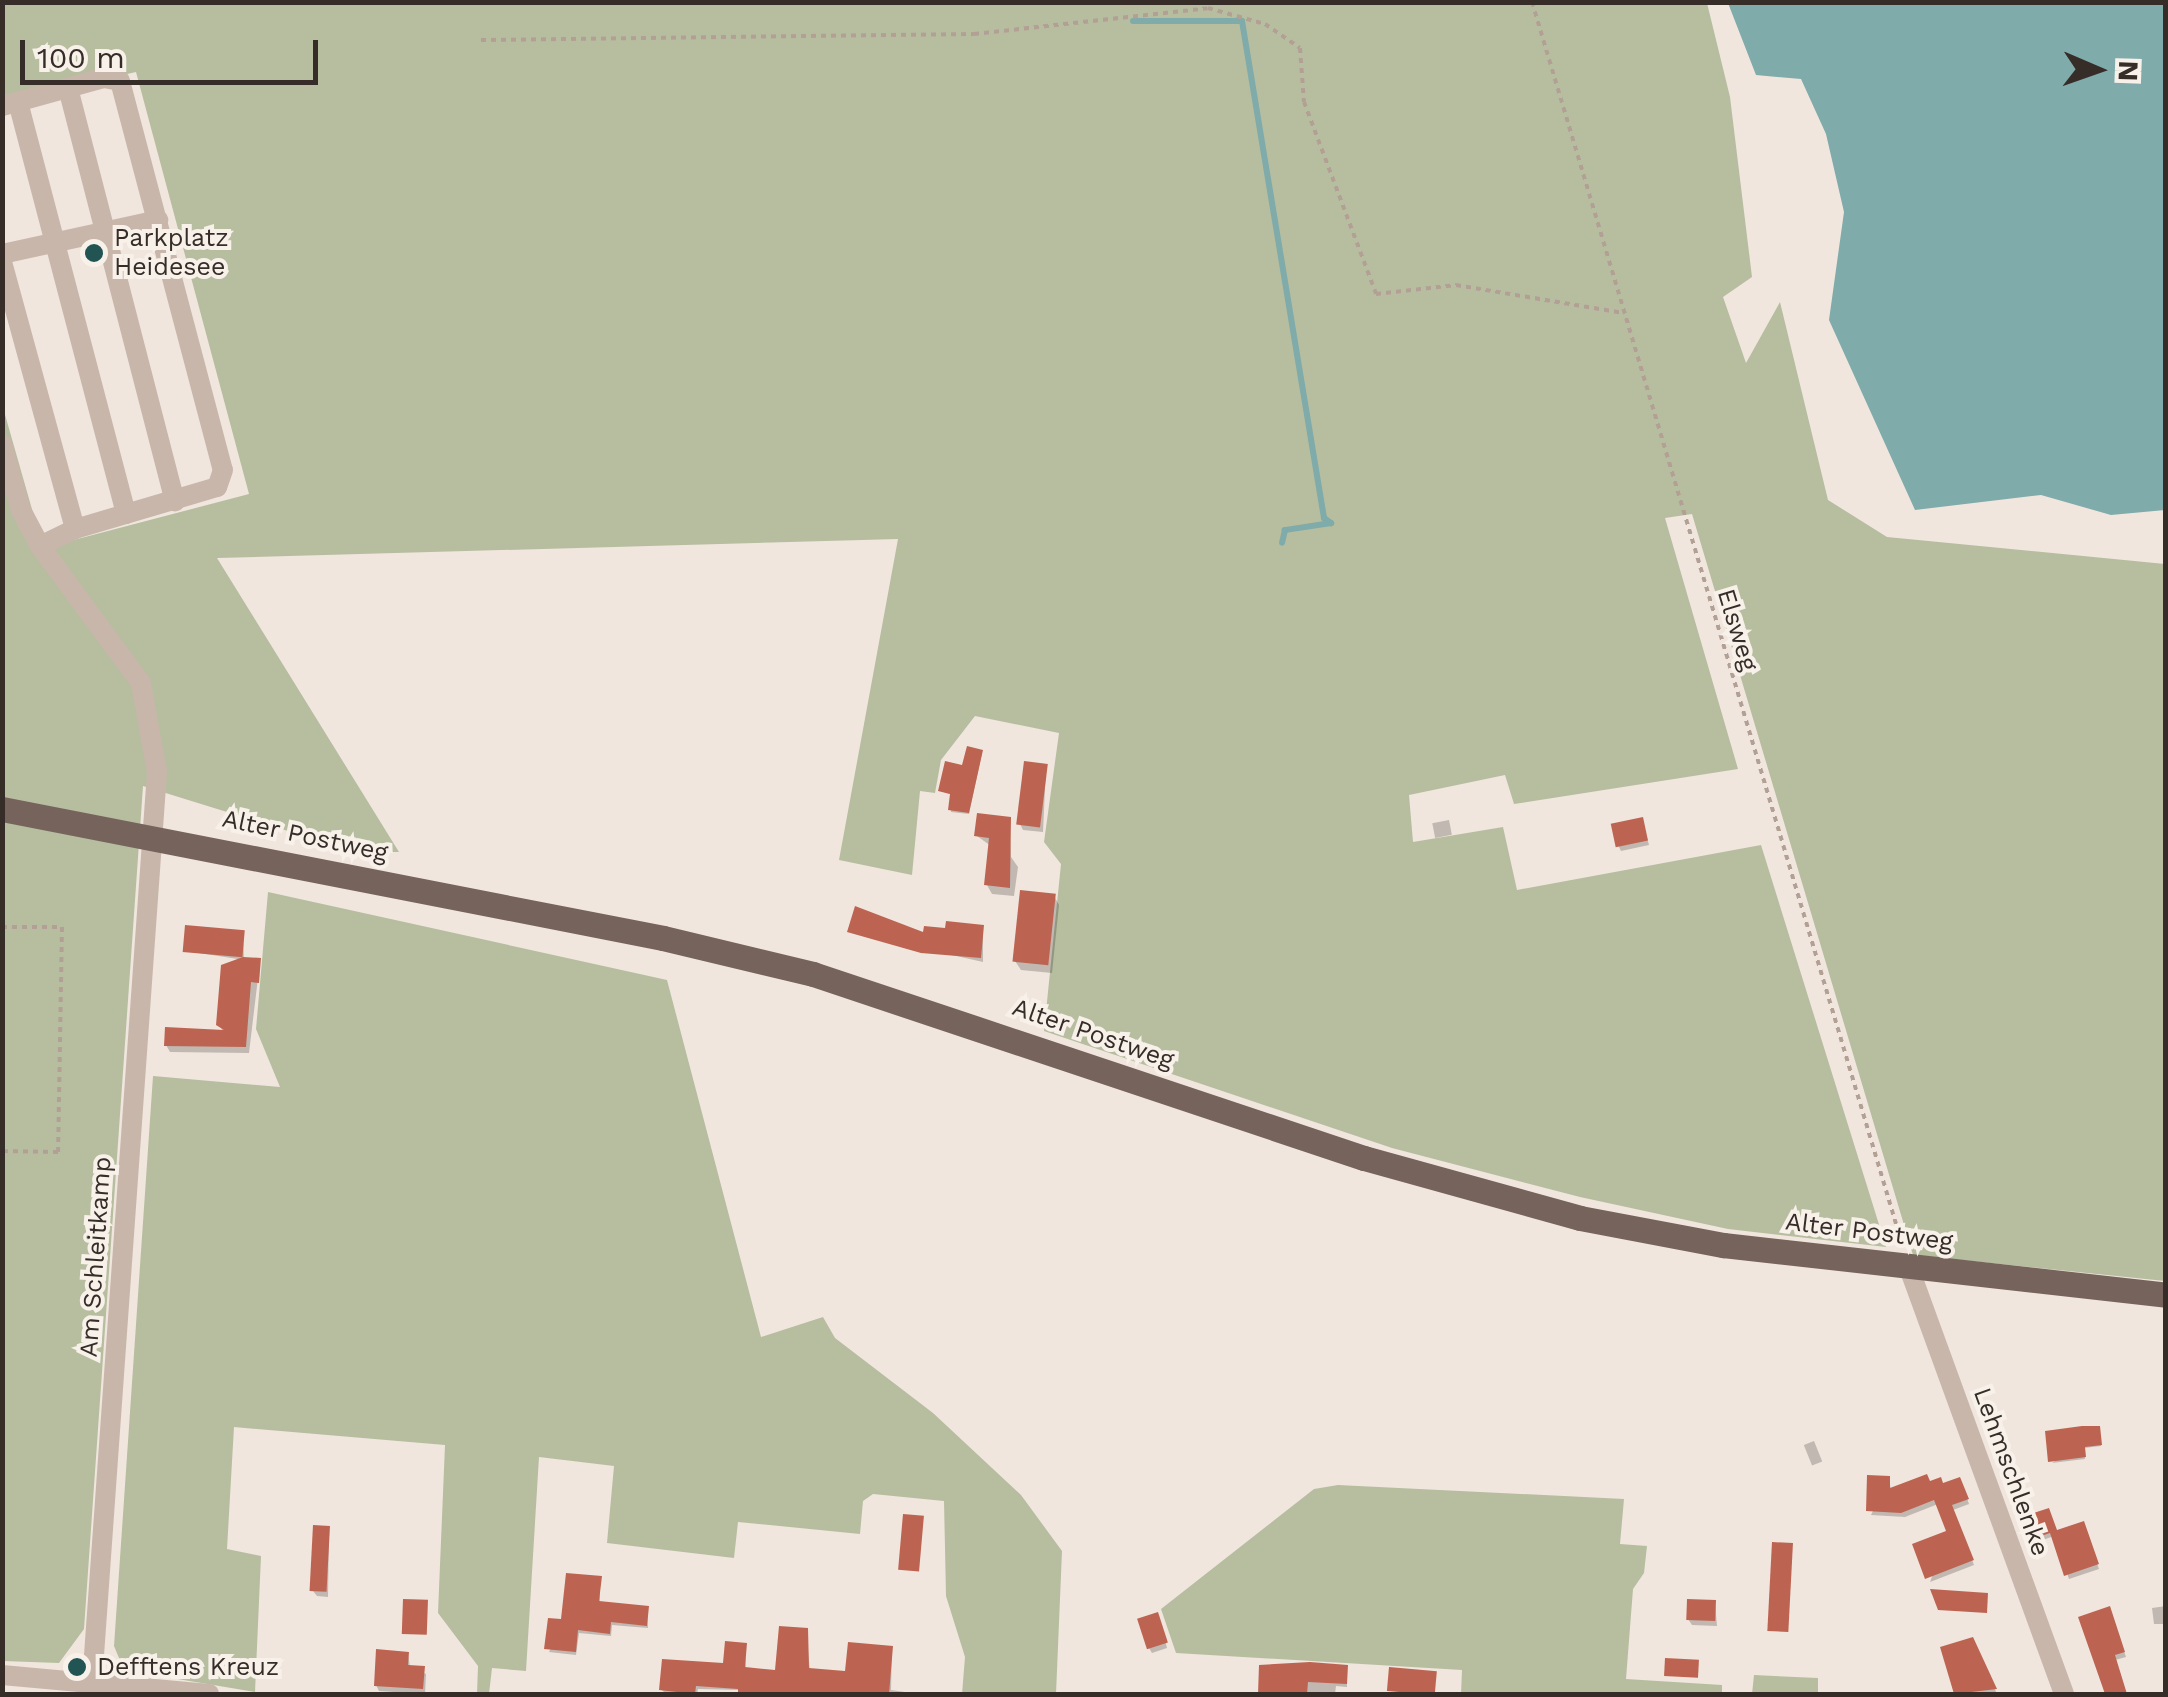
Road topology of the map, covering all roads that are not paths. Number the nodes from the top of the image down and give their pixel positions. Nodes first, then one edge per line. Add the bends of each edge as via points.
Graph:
1 (68, 88) junction
2 (10, 104) edge
3 (158, 220) junction
4 (104, 230) junction
5 (55, 240) junction
6 (2, 258) edge
7 (2, 444) edge
8 (175, 501) junction
9 (126, 514) junction
10 (74, 529) junction
11 (40, 546) junction
12 (2, 809) edge
13 (152, 836) junction
14 (1909, 1268) junction
15 (2166, 1295) edge
16 (2, 1675) edge
17 (92, 1683) junction
18 (209, 1694) edge
19 (2064, 1694) edge

1 - 2 street
1 - 3 street via 104,78 120,81
1 - 4 street
2 - 5 street
3 - 4 street
3 - 8 street via 223,470 217,487
4 - 5 street
4 - 8 street
5 - 6 street
5 - 9 street
6 - 10 street
7 - 11 street, Am Schleitkamp via 20,510
8 - 9 street
9 - 10 street
10 - 11 street
11 - 13 street, Am Schleitkamp via 141,683 157,772
12 - 13 main road, Alter Postweg
13 - 14 main road, Alter Postweg via 813,974 1364,1158 1549,1211 1723,1245
13 - 17 street, Am Schleitkamp
14 - 15 main road, Alter Postweg
14 - 19 street, Lehmschlenke
16 - 17 street
17 - 18 street

